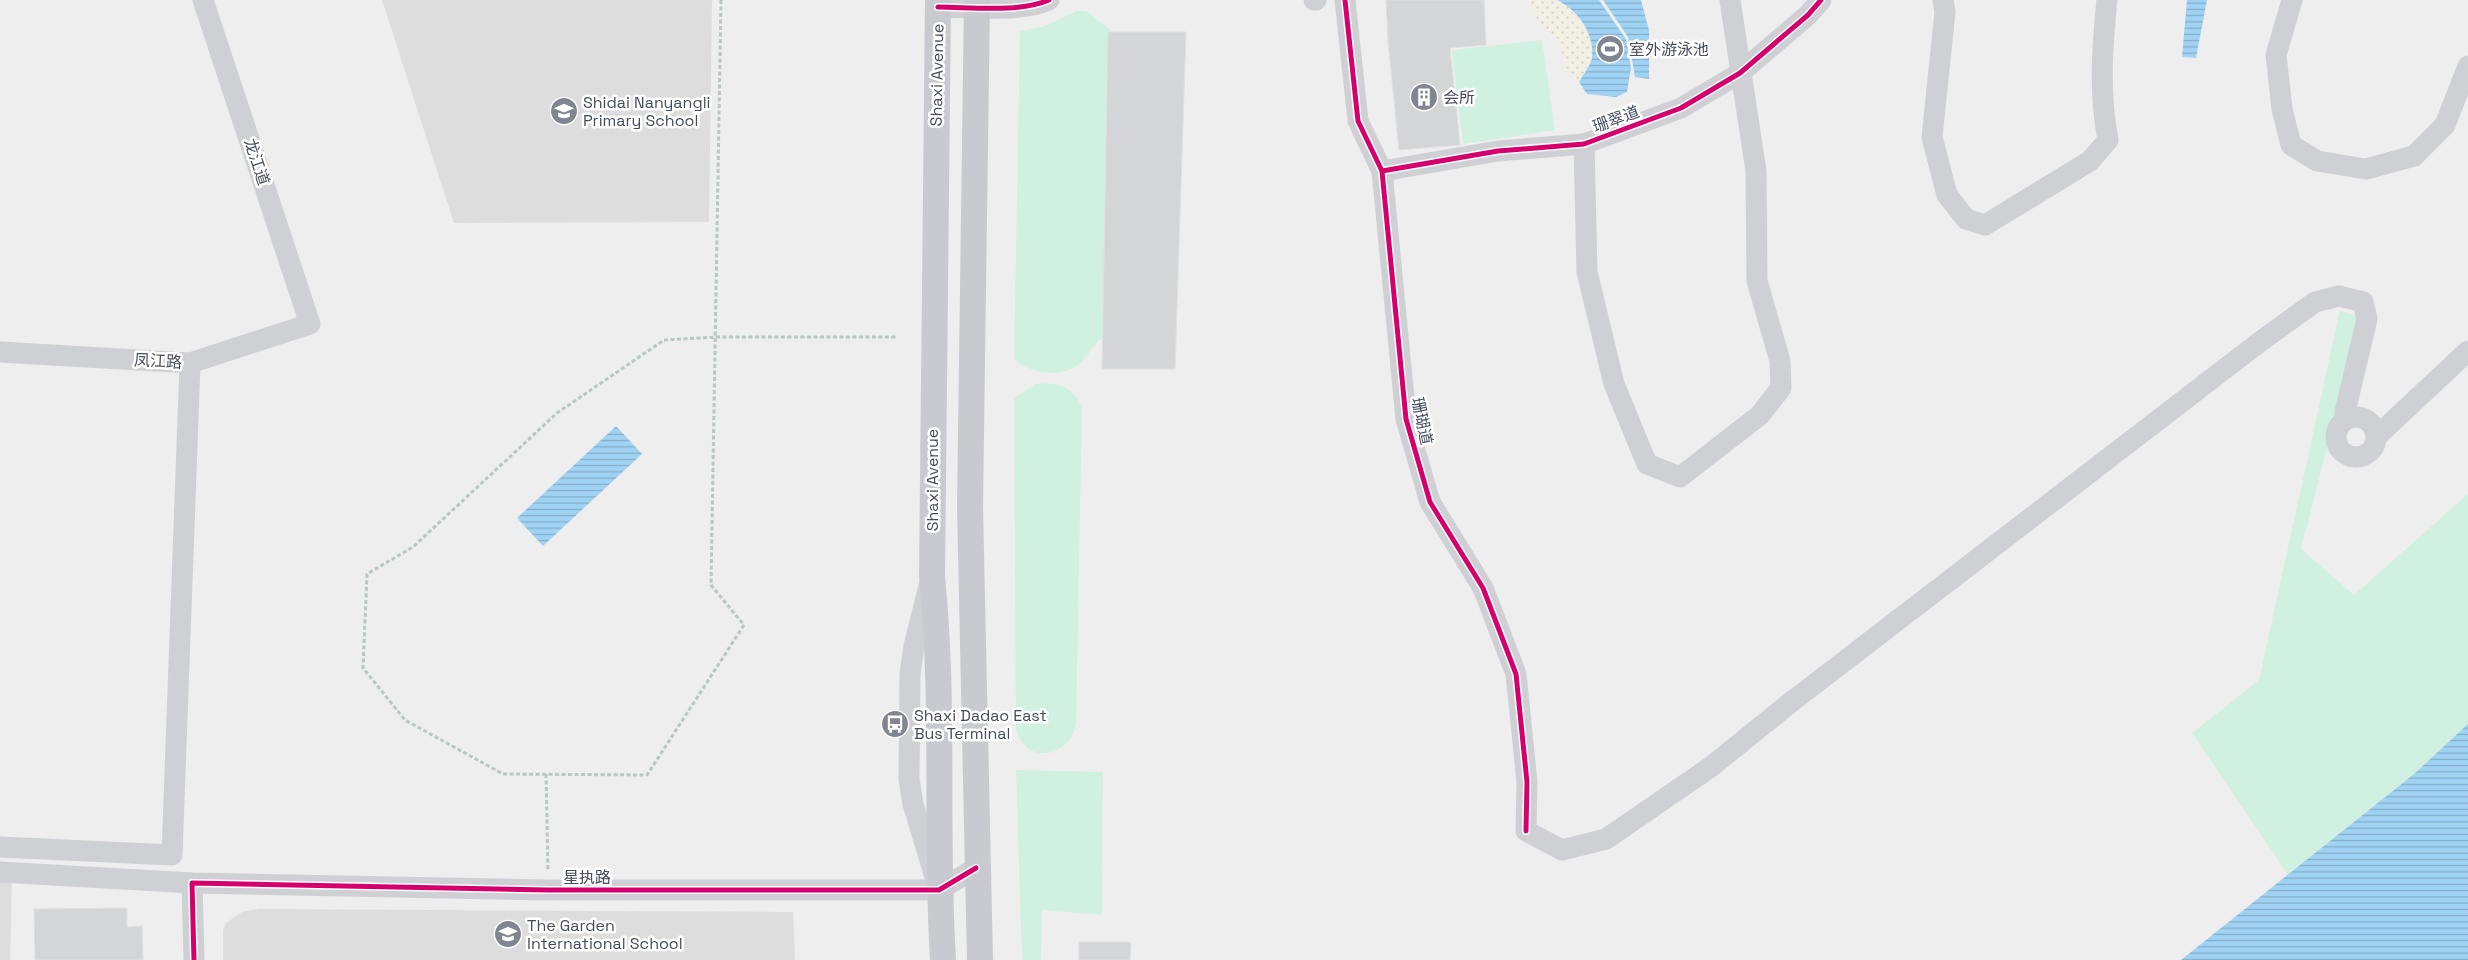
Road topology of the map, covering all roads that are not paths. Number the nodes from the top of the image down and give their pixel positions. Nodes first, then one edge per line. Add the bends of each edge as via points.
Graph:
1 (203, 0) edge
2 (1048, 0) edge
3 (1345, 0) edge
4 (1730, 0) edge
5 (1821, 0) edge
6 (1943, 0) edge
7 (2107, 0) edge
8 (2292, 0) edge
9 (938, 3) edge
10 (977, 4) edge
11 (2468, 66) edge
12 (1740, 73) junction
13 (1584, 144) junction
14 (1382, 171) junction
15 (310, 324) joint
16 (2468, 351) edge
17 (0, 352) edge
18 (190, 363) junction
19 (2346, 419) junction
20 (2376, 437) junction
21 (0, 847) edge
22 (976, 868) junction
23 (0, 872) edge
24 (192, 883) junction
25 (939, 890) junction
26 (194, 960) edge
27 (944, 960) edge
28 (980, 960) edge

1 - 15 street, 龙江道
2 - 10 street via 1029,5
3 - 14 street, 珊瑚道 via 1358,121
4 - 12 street
5 - 12 street, 珊翠道
6 - 7 street via 1945,12 1932,137 1947,195 1966,219 1985,225 2090,161 2108,140 2102,110 2101,57
8 - 11 street via 2276,55 2282,109 2291,145 2317,161 2366,169 2414,156 2445,125
9 - 10 street
9 - 25 main road, Shaxi Avenue via 932,577 937,634
10 - 22 main road via 970,507
12 - 13 street, 珊翠道 via 1681,108
12 - 13 street via 1756,171 1757,282 1780,361 1780,388 1760,415 1680,477 1647,464 1614,384 1586,272
13 - 14 street, 珊翠道 via 1498,151
14 - 19 street, 珊瑚道 via 1406,419 1430,502 1483,588 1516,674 1527,782 1526,831 1562,850 1606,839 1712,766 2261,341 2314,302 2339,296 2363,302 2367,318
15 - 18 street, 凤江路
16 - 20 street
17 - 18 street, 凤江路
18 - 21 street via 172,855
19 - 20 street via 2360,416 2366,419 2375,430
19 - 20 street via 2335,436 2344,454 2356,458 2368,453
22 - 25 street
22 - 28 main road
23 - 24 street, 星执路
24 - 25 street, 星执路 via 548,890
24 - 26 street
25 - 27 main road, Shaxi Avenue

